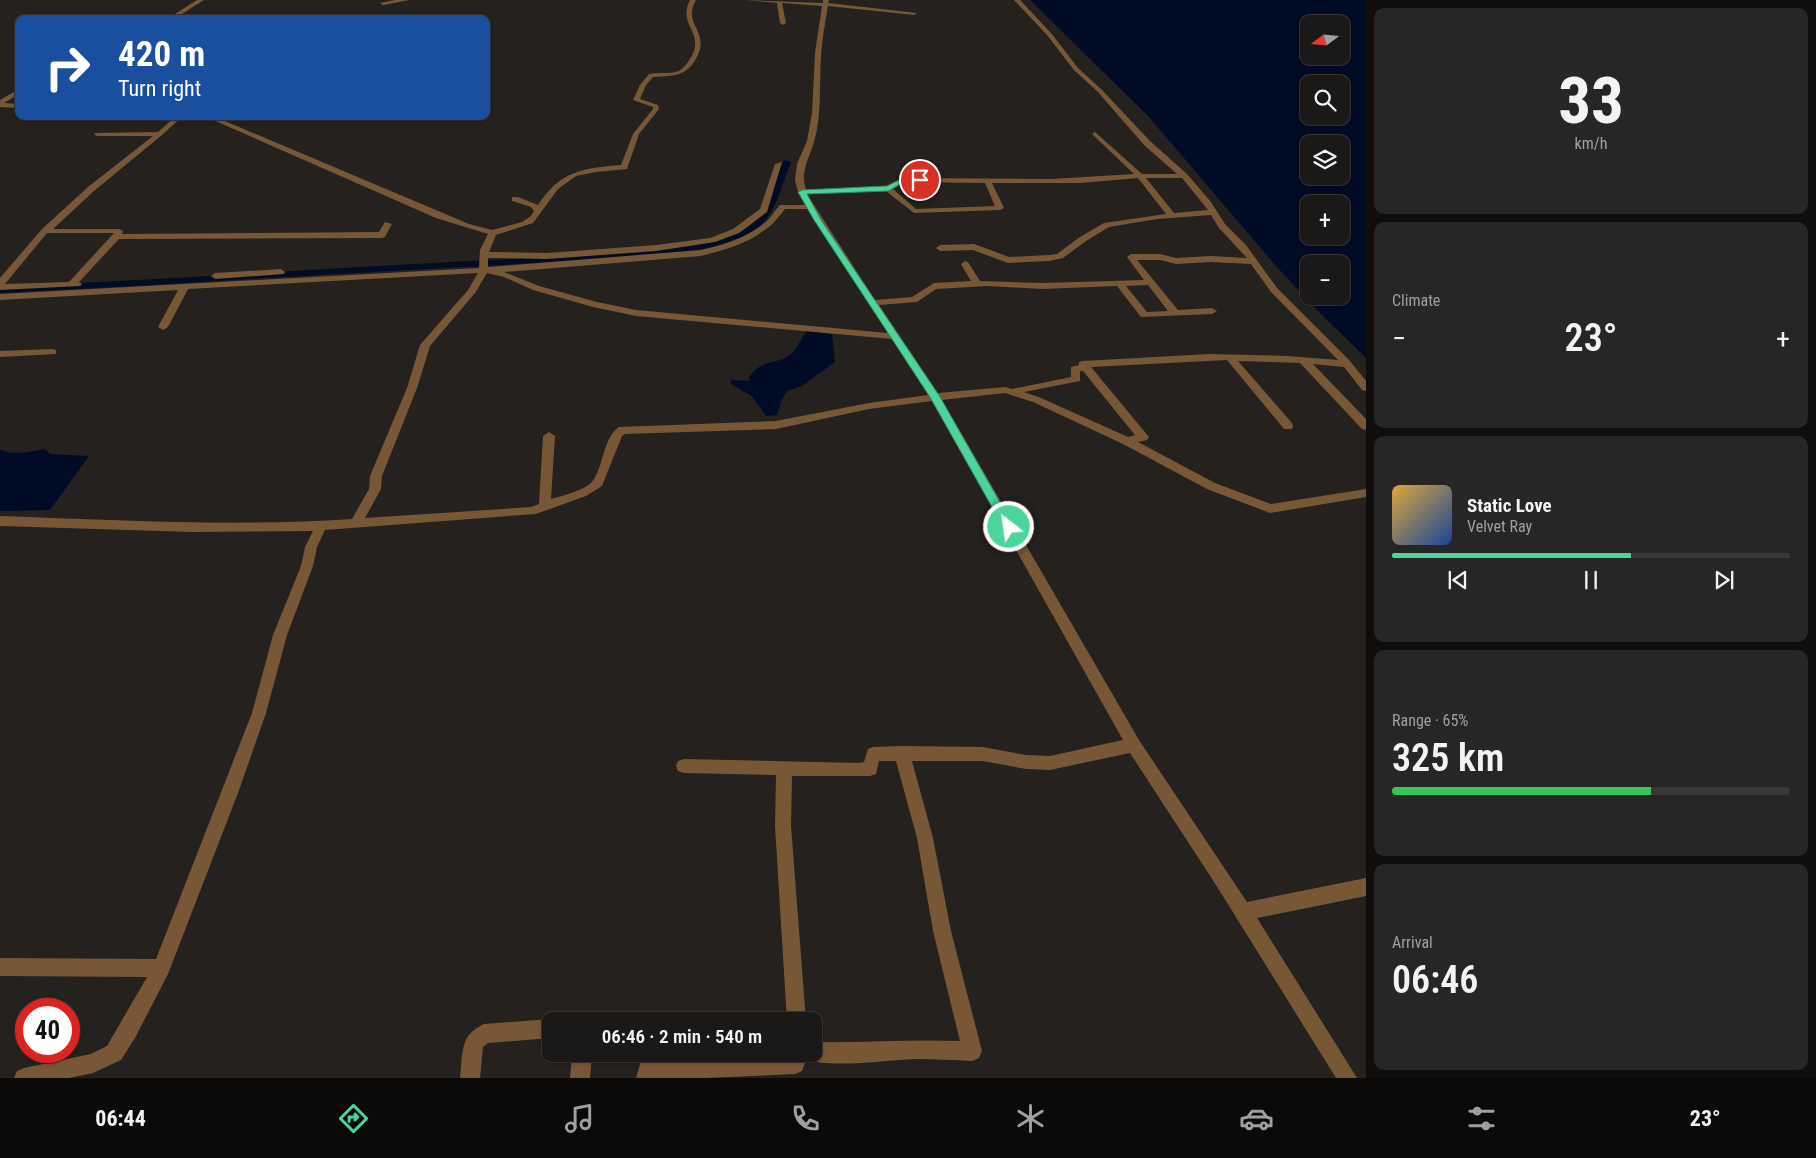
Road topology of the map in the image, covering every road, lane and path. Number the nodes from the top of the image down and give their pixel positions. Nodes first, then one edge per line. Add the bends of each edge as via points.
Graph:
1 (201, 0) edge
2 (407, 0) edge
3 (693, 0) edge
4 (748, 0) edge
5 (1017, 0) edge
6 (779, 2) junction
7 (383, 3) dead end
8 (826, 3) edge
9 (914, 12) dead end
10 (177, 15) edge
11 (783, 23) dead end
12 (15, 94) edge
13 (0, 104) edge
14 (15, 106) edge
15 (176, 120) edge
16 (216, 120) edge
17 (97, 134) dead end
18 (160, 134) junction
19 (1095, 134) dead end
20 (779, 164) dead end
21 (1140, 176) junction
22 (1184, 176) junction
23 (988, 182) junction
24 (888, 188) junction
25 (802, 192) junction
26 (515, 199) dead end
27 (810, 208) junction
28 (538, 211) junction
29 (1213, 212) junction
30 (1171, 215) junction
31 (388, 224) dead end
32 (45, 232) junction
33 (493, 233) junction
34 (118, 236) junction
35 (940, 248) dead end
36 (648, 252) junction
37 (1252, 261) junction
38 (484, 262) junction
39 (964, 264) dead end
40 (281, 272) dead end
41 (1150, 282) junction
42 (1119, 283) junction
43 (72, 284) junction
44 (977, 284) junction
45 (0, 285) edge
46 (186, 286) junction
47 (0, 297) edge
48 (872, 303) junction
49 (1212, 311) dead end
50 (1175, 313) junction
51 (163, 327) dead end
52 (894, 336) junction
53 (52, 352) dead end
54 (0, 354) edge
55 (1228, 357) junction
56 (1303, 360) junction
57 (1346, 364) junction
58 (1085, 367) junction
59 (1366, 388) edge
60 (1012, 392) junction
61 (935, 397) junction
62 (1288, 426) dead end
63 (1366, 426) edge
64 (548, 436) dead end
65 (1127, 441) junction
66 (1366, 493) edge
67 (545, 506) junction
68 (0, 522) edge
69 (356, 524) junction
70 (321, 526) junction
71 (1134, 744) junction
72 (902, 753) junction
73 (684, 766) dead end
74 (784, 767) junction
75 (1366, 887) edge
76 (1243, 912) junction
77 (0, 967) edge
78 (162, 968) junction
79 (795, 1012) edge
80 (542, 1030) edge
81 (822, 1052) edge
82 (581, 1062) edge
83 (796, 1062) edge
84 (24, 1078) edge
85 (470, 1078) edge
86 (580, 1078) edge
87 (646, 1078) edge
88 (1347, 1078) edge

1 - 10 street
2 - 7 street
3 - 28 street via 689,7 689,21 700,49 686,70 676,74 651,75 643,85 636,100 656,106 656,110 636,134 624,167 586,169 562,180 547,195
4 - 6 street
5 - 22 street via 1146,143
6 - 8 street
6 - 11 street
8 - 9 street
8 - 25 street via 818,53 811,141 801,164 799,180
12 - 13 street
13 - 14 street
15 - 18 street
16 - 33 street via 439,216
17 - 18 street
18 - 32 street
19 - 21 street
20 - 36 street via 764,210 753,220 712,240
21 - 22 street
21 - 23 street via 1105,180
21 - 30 street
22 - 29 street
23 - 24 street via 903,180
23 - 24 street via 1000,208 914,211
24 - 25 street
25 - 27 street
26 - 28 street via 534,205
27 - 36 street via 784,207 771,222 723,248 701,253
27 - 48 street
28 - 33 street via 533,220 524,225 501,228
29 - 30 street
29 - 37 street
30 - 35 street via 1108,225 1060,256 1049,258 1008,260 974,247
31 - 34 street via 378,236
32 - 34 street via 119,231
32 - 45 street
33 - 38 street
34 - 43 street
36 - 38 street
36 - 38 street
37 - 41 street via 1176,261 1160,257 1132,257
37 - 57 street via 1274,290
38 - 46 street
38 - 52 street via 536,288 636,313
38 - 69 street via 472,291 425,345 412,388 376,476 375,489
39 - 44 street
40 - 43 street
41 - 42 street
41 - 50 street
42 - 44 street
42 - 50 street via 1144,315
43 - 45 street
44 - 48 street via 934,286 914,300
46 - 47 street
46 - 51 street
48 - 52 street
49 - 50 street
52 - 61 street
53 - 54 street
55 - 56 street
55 - 58 street via 1083,364
55 - 62 street
56 - 57 street
56 - 63 street
57 - 59 street
58 - 60 street via 1076,369 1076,379
58 - 65 street via 1143,437
60 - 61 street
60 - 65 street
61 - 67 street via 869,406 776,425 623,430 617,434 598,483 582,493
61 - 71 street
64 - 67 street
65 - 66 street via 1210,486 1270,509
67 - 69 street via 532,511 497,515
68 - 70 street via 192,527
69 - 70 street
70 - 78 street via 280,635 259,713
71 - 72 street via 1050,763 983,754
71 - 76 street
72 - 74 street via 873,754 870,769
72 - 81 street via 925,838 942,931 972,1052 917,1049
73 - 74 street
74 - 79 street via 782,826
75 - 76 street
76 - 88 street
77 - 78 street
78 - 84 street via 114,1053 93,1063
80 - 85 street via 484,1034 474,1042
82 - 86 street
83 - 87 street via 710,1067 690,1072 648,1068

